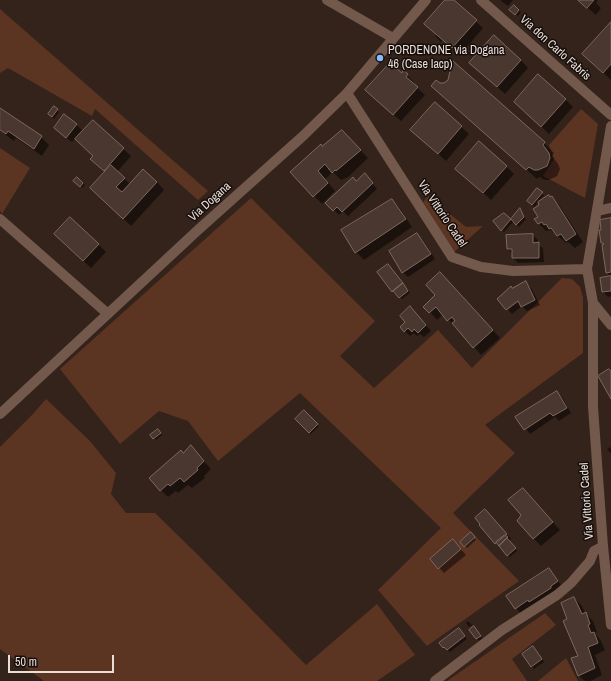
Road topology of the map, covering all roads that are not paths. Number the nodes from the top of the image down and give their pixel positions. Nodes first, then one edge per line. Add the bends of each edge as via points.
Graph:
1 (327, 0) edge
2 (426, 0) edge
3 (481, 0) edge
4 (393, 38) junction
5 (347, 93) junction
6 (611, 115) edge
7 (611, 126) edge
8 (611, 208) edge
9 (597, 211) junction
10 (0, 219) edge
11 (587, 269) junction
12 (593, 303) junction
13 (108, 314) junction
14 (611, 325) edge
15 (0, 414) edge
16 (603, 546) junction
17 (611, 625) edge
18 (435, 681) edge

1 - 4 street
2 - 4 street, Via Dogana
3 - 6 street, Via don Carlo Fabris
4 - 5 street, Via Dogana
5 - 11 street, Via Vittorio Cadel via 452,257 481,267 513,271
5 - 13 street, Via Dogana
7 - 9 street, Via Vittorio Cadel
8 - 9 street
9 - 11 street, Via Vittorio Cadel
10 - 13 street
11 - 12 street, Via Vittorio Cadel
12 - 14 street, Via Vittorio Cadel
12 - 16 street, Via Vittorio Cadel via 593,407
13 - 15 street, Via Dogana
16 - 17 street, Via Vittorio Cadel
16 - 18 street via 594,551 590,561 557,595 502,630

